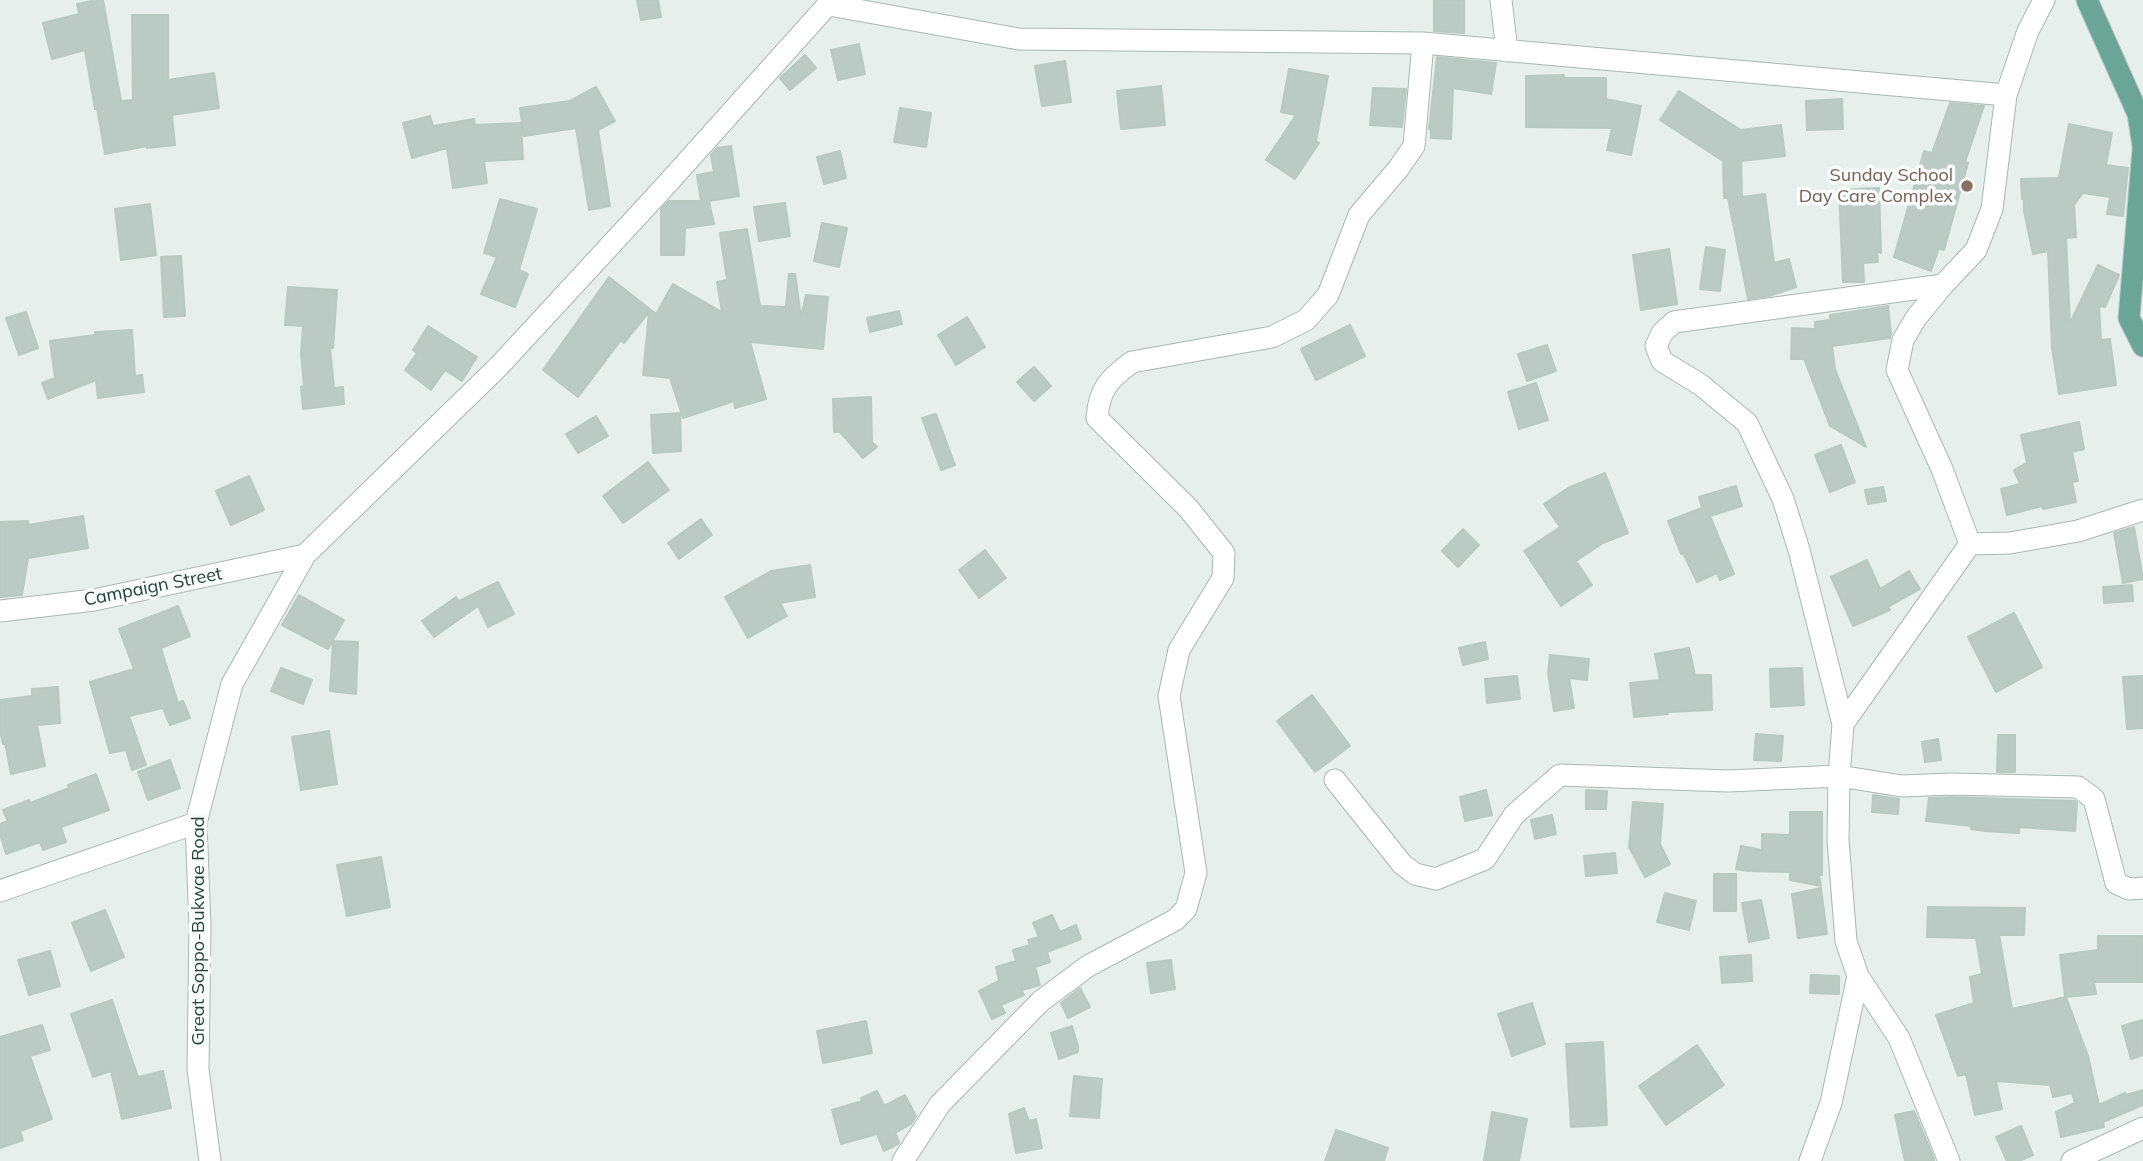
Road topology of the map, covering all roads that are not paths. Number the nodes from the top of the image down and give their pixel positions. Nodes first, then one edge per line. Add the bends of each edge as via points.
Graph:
1 (1502, 0) edge
2 (2044, 0) edge
3 (2087, 0) edge
4 (830, 3) edge
5 (1423, 43) junction
6 (1507, 51) junction
7 (2006, 96) junction
8 (2140, 114) edge
9 (2143, 147) edge
10 (1943, 285) junction
11 (2143, 346) edge
12 (2143, 510) edge
13 (1970, 544) junction
14 (305, 555) junction
15 (0, 611) edge
16 (1843, 724) junction
17 (1839, 776) junction
18 (1335, 780) dead end
19 (196, 822) junction
20 (2143, 888) edge
21 (0, 891) edge
22 (1858, 976) junction
23 (2143, 1128) edge
24 (210, 1161) edge
25 (903, 1161) edge
26 (1810, 1161) edge
27 (1949, 1161) edge
28 (2072, 1161) edge

1 - 6 street
2 - 7 street
3 - 8 main road
4 - 5 street via 1019,38
4 - 14 street, Great Soppo-Bukwae Road via 499,366
5 - 6 street
5 - 25 street via 1414,146 1359,215 1328,295 1306,320 1272,337 1132,362 1114,376 1099,399 1097,418 1188,508 1224,553 1223,578 1179,650 1169,696 1196,873 1186,909 1175,920 1088,966 1041,1001 940,1104
6 - 7 street
7 - 10 street via 1992,209 1976,250
8 - 9 main road
9 - 11 main road via 2129,318
10 - 13 street via 1903,340 1897,370
10 - 16 street via 1674,322 1656,346 1662,361 1701,385 1747,423 1783,499
12 - 13 street via 2078,531 2010,543
13 - 16 street
14 - 15 street, Campaign Street via 94,600
14 - 19 street, Great Soppo-Bukwae Road via 232,684
16 - 17 street
17 - 18 street via 1728,781 1560,775 1514,815 1485,859 1436,879 1415,874 1402,864
17 - 20 street via 1902,786 2078,787 2094,799 2116,883 2129,889
17 - 22 street via 1838,840 1846,941
19 - 21 street
19 - 24 street, Great Soppo-Bukwae Road via 198,1069
22 - 26 street via 1831,1103
22 - 27 street via 1899,1038
23 - 28 street

